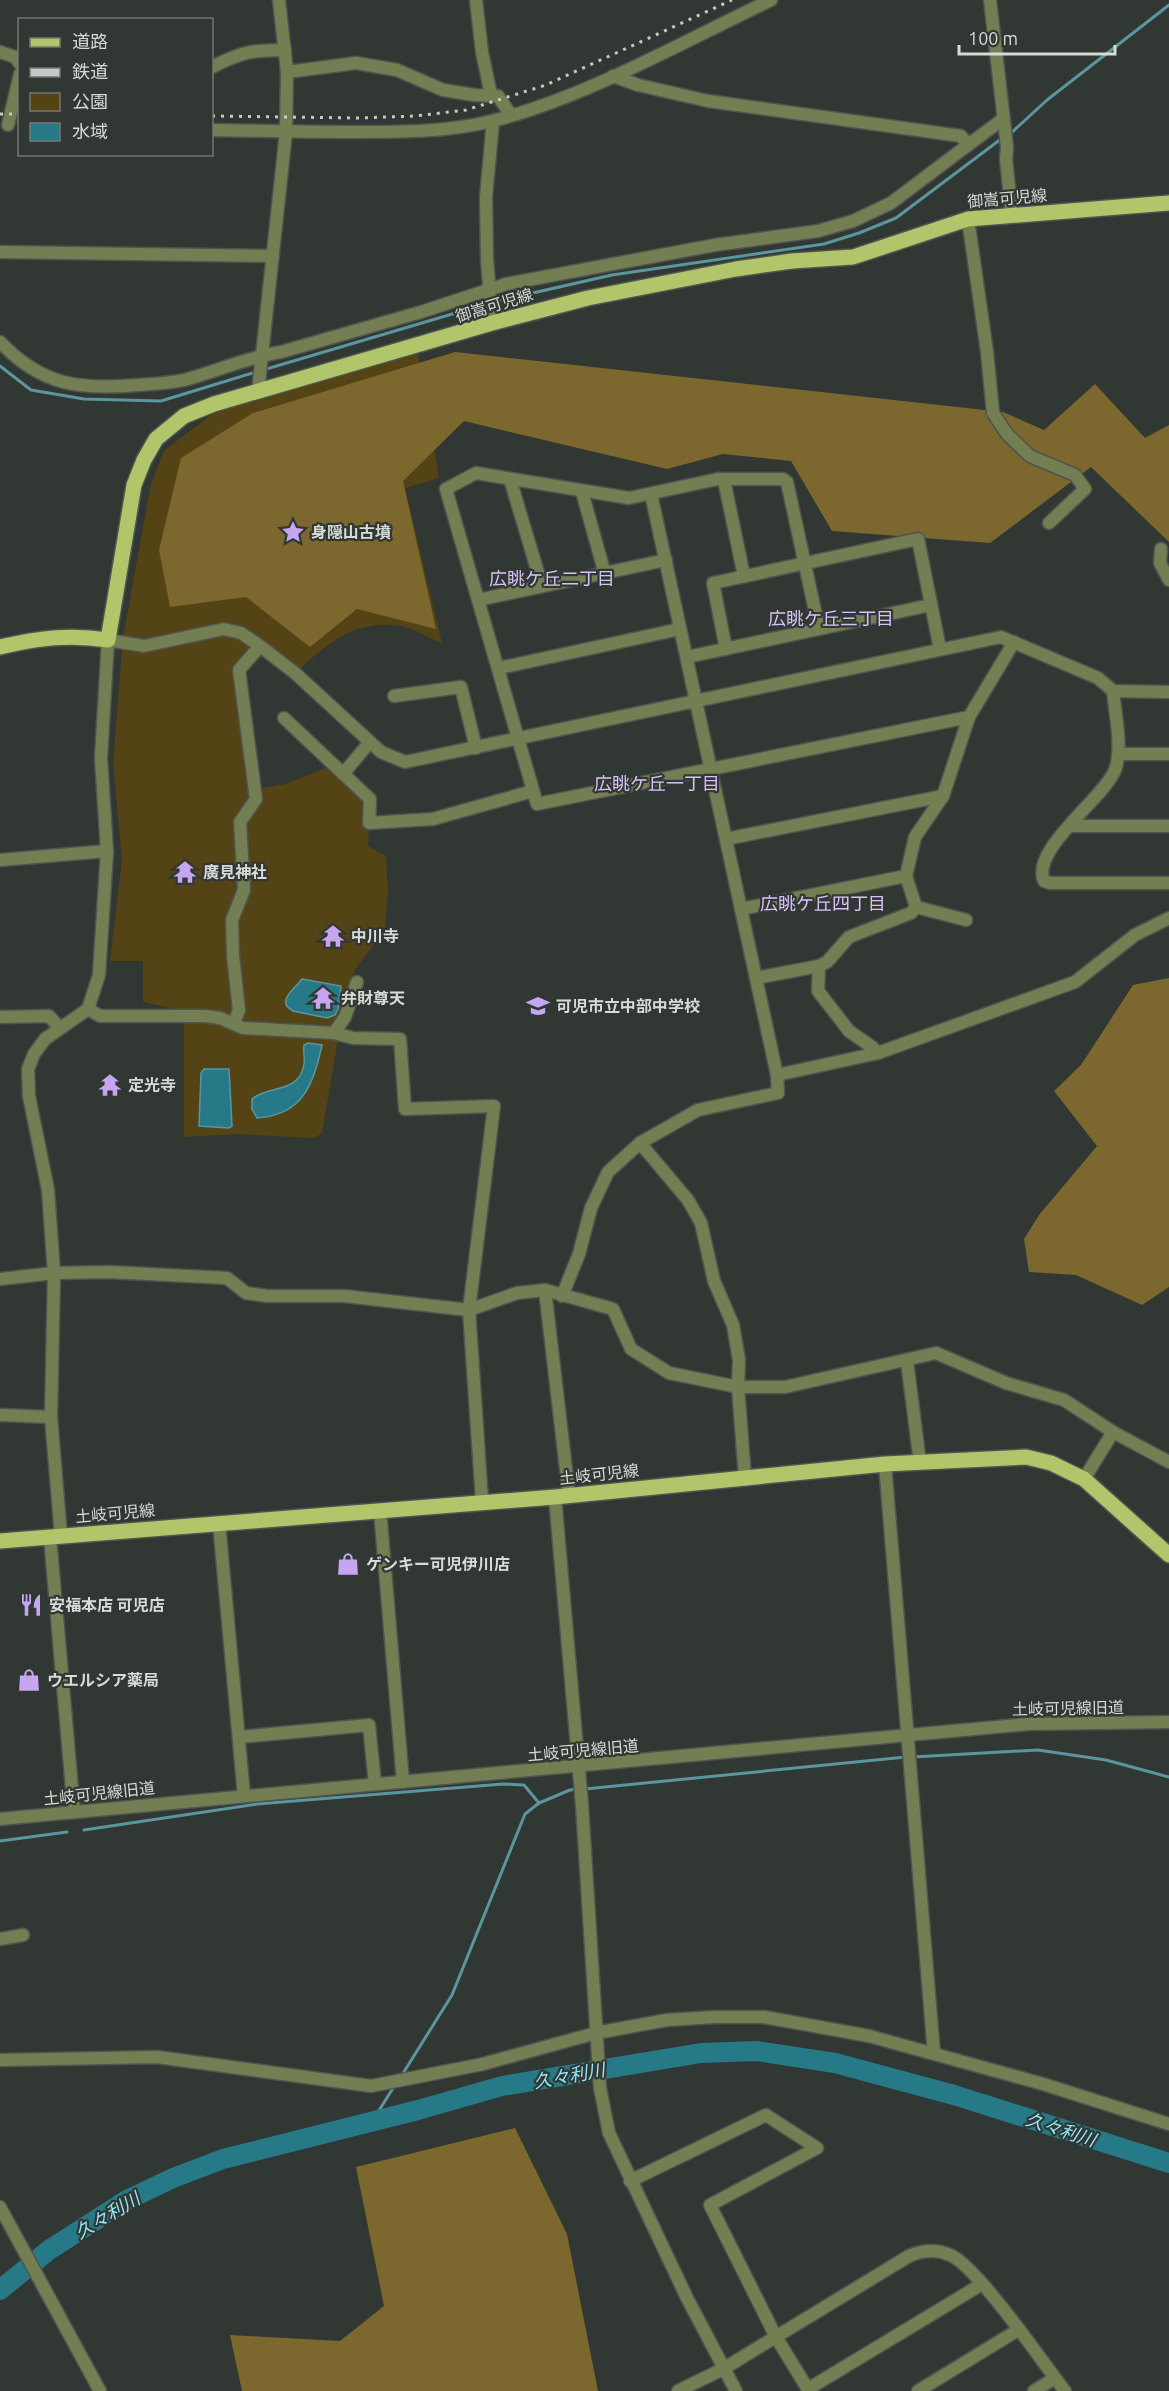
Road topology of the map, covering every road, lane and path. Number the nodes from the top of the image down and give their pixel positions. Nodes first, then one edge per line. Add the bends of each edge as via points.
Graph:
1 (279, 0) edge
2 (476, 0) edge
3 (771, 0) edge
4 (990, 0) edge
5 (285, 50) junction
6 (0, 52) edge
7 (18, 61) edge
8 (213, 66) edge
9 (287, 72) junction
10 (613, 76) junction
11 (18, 83) edge
12 (491, 94) junction
13 (511, 115) junction
14 (493, 121) junction
15 (1004, 124) junction
16 (9, 125) edge
17 (213, 130) edge
18 (286, 132) junction
19 (968, 145) junction
20 (1169, 203) edge
21 (1012, 215) junction
22 (968, 219) junction
23 (0, 252) edge
24 (273, 256) junction
25 (490, 292) junction
26 (492, 317) junction
27 (0, 342) edge
28 (261, 355) junction
29 (258, 392) junction
30 (510, 479) junction
31 (724, 480) junction
32 (582, 492) junction
33 (651, 494) junction
34 (1049, 523) dead end
35 (1161, 549) dead end
36 (666, 560) junction
37 (804, 564) junction
38 (605, 574) junction
39 (744, 576) junction
40 (1169, 580) edge
41 (542, 586) junction
42 (478, 600) junction
43 (931, 605) junction
44 (680, 629) junction
45 (819, 629) junction
46 (108, 640) junction
47 (1014, 642) junction
48 (260, 646) junction
49 (0, 647) edge
50 (726, 649) junction
51 (940, 649) junction
52 (687, 657) junction
53 (499, 668) junction
54 (1113, 691) junction
55 (1169, 692) edge
56 (394, 696) dead end
57 (696, 701) junction
58 (969, 717) junction
59 (284, 718) dead end
60 (519, 738) junction
61 (369, 743) junction
62 (476, 748) junction
63 (1119, 754) junction
64 (1169, 754) edge
65 (711, 769) junction
66 (343, 774) junction
67 (533, 791) junction
68 (943, 796) junction
69 (1069, 826) junction
70 (1169, 826) edge
71 (726, 839) junction
72 (107, 851) junction
73 (0, 860) edge
74 (906, 876) junction
75 (1169, 883) edge
76 (916, 907) junction
77 (741, 909) junction
78 (1169, 918) edge
79 (966, 920) dead end
80 (819, 966) junction
81 (756, 978) junction
82 (357, 982) dead end
83 (88, 1009) junction
84 (0, 1017) edge
85 (234, 1023) junction
86 (59, 1027) junction
87 (334, 1033) junction
88 (878, 1053) junction
89 (777, 1076) junction
90 (640, 1143) junction
91 (54, 1273) junction
92 (0, 1279) edge
93 (544, 1290) junction
94 (562, 1296) junction
95 (469, 1310) junction
96 (907, 1361) junction
97 (738, 1387) junction
98 (0, 1415) edge
99 (51, 1417) junction
100 (1113, 1432) junction
101 (1169, 1462) edge
102 (921, 1463) junction
103 (885, 1464) junction
104 (745, 1478) junction
105 (1084, 1479) junction
106 (562, 1496) junction
107 (482, 1501) junction
108 (380, 1510) junction
109 (219, 1523) junction
110 (55, 1537) junction
111 (0, 1541) edge
112 (1169, 1555) edge
113 (1169, 1722) edge
114 (908, 1734) junction
115 (239, 1737) junction
116 (579, 1773) junction
117 (403, 1782) junction
118 (375, 1784) junction
119 (244, 1796) junction
120 (74, 1812) junction
121 (0, 1819) edge
122 (22, 1935) dead end
123 (0, 1939) edge
124 (596, 2037) junction
125 (934, 2054) junction
126 (0, 2060) edge
127 (1169, 2124) edge
128 (630, 2181) junction
129 (0, 2207) edge
130 (982, 2284) junction
131 (1018, 2330) junction
132 (776, 2337) junction
133 (723, 2369) junction
134 (1055, 2378) junction
135 (808, 2390) edge
136 (100, 2391) edge
137 (678, 2391) edge
138 (736, 2391) edge
139 (918, 2391) edge
140 (1034, 2391) edge
141 (1065, 2391) edge

1 - 5 street
2 - 12 street
3 - 10 street
4 - 15 street
5 - 8 street via 253,50
5 - 9 street
6 - 7 street
9 - 12 street via 356,63 397,70 443,90
9 - 18 street
10 - 13 street
10 - 19 street via 708,101 961,136
11 - 16 street
12 - 13 street via 498,96
13 - 14 street
14 - 18 street via 411,132
14 - 25 street via 486,196
15 - 19 street
15 - 21 street
17 - 18 street
18 - 24 street
19 - 25 street via 891,203 853,221 818,231 715,245 506,284
20 - 21 main road, 御嵩可児線
21 - 22 main road, 御嵩可児線
22 - 26 main road, 御嵩可児線 via 853,257 736,269
22 - 34 street via 993,413 1007,434 1030,456 1075,475 1085,489
23 - 24 street
24 - 28 street
25 - 26 street
25 - 28 street
26 - 29 main road, 御嵩可児線
27 - 28 street via 29,369 54,380 100,388 185,380
28 - 29 street
29 - 46 main road, 御嵩可児線 via 184,416 156,439 134,485
30 - 32 street
30 - 41 street
30 - 42 street via 476,473 446,489
31 - 33 street
31 - 37 street via 787,482
31 - 39 street
32 - 33 street via 629,498
32 - 38 street
33 - 36 street
35 - 40 street via 1160,563
36 - 38 street
36 - 44 street
37 - 39 street
37 - 43 street via 918,539
37 - 45 street
38 - 41 street
39 - 50 street via 713,583
41 - 42 street
42 - 53 street
43 - 45 street
43 - 51 street
44 - 52 street
44 - 53 street
45 - 50 street
46 - 48 street via 144,646 225,629
46 - 49 main road via 79,635
46 - 72 street via 102,758
47 - 51 street via 1002,637
47 - 54 street via 1098,678
47 - 58 street
48 - 61 street via 295,673
48 - 85 street via 239,670 256,799 240,822 244,890 232,920 239,1010
50 - 52 street
51 - 57 street
52 - 57 street
53 - 60 street
54 - 55 street
54 - 63 street
56 - 62 street via 461,687
57 - 60 street
57 - 65 street
58 - 65 street
58 - 68 street
59 - 66 street
60 - 62 street
60 - 67 street
61 - 62 street via 405,762
61 - 66 street
63 - 64 street
63 - 69 street via 1115,771 1104,787
65 - 67 street via 537,804
65 - 71 street
66 - 67 street via 370,799 369,823 433,819
68 - 71 street
68 - 74 street via 915,837
69 - 70 street
69 - 75 street via 1054,843 1043,867 1044,881
71 - 77 street
72 - 73 street
72 - 83 street via 99,975
74 - 76 street
74 - 77 street
76 - 79 street
76 - 80 street via 911,913 849,937
77 - 81 street
78 - 88 street via 1135,935 1075,982
80 - 81 street
80 - 88 street via 818,991 849,1031
81 - 89 street
82 - 87 street via 345,1017
83 - 85 street via 100,1016 205,1016
83 - 86 street
84 - 86 street via 49,1016
85 - 87 street via 243,1028 272,1031
86 - 91 street via 45,1039 28,1069 29,1096 48,1190
87 - 95 street via 353,1038 400,1039 405,1108 494,1106
88 - 89 street
89 - 90 street via 778,1093 698,1110
90 - 94 street via 608,1172 591,1208 579,1254
90 - 97 street via 688,1200 701,1222 714,1281 733,1325 739,1360
91 - 92 street
91 - 95 street via 227,1278 246,1293 267,1296 344,1296
91 - 99 street
93 - 94 street
93 - 95 street via 517,1293
93 - 106 street
94 - 97 street via 613,1309 631,1349 669,1373
95 - 107 street
96 - 97 street via 785,1387
96 - 100 street via 936,1353 1006,1383 1064,1400
96 - 102 street
97 - 104 street
98 - 99 street
99 - 110 street
100 - 101 street
100 - 105 street
102 - 103 main road, 土岐可児線
102 - 105 main road, 土岐可児線 via 1026,1457 1051,1463
103 - 104 main road, 土岐可児線
103 - 114 street
104 - 106 main road, 土岐可児線
105 - 112 main road, 土岐可児線
106 - 107 main road, 土岐可児線
106 - 116 street
107 - 108 main road, 土岐可児線
108 - 109 main road, 土岐可児線
108 - 117 street
109 - 110 main road, 土岐可児線
109 - 115 street
110 - 111 main road, 土岐可児線
110 - 120 street
113 - 114 street, 土岐可児線旧道 via 1028,1724
114 - 116 street, 土岐可児線旧道
114 - 125 street
115 - 118 street via 369,1725
115 - 119 street
116 - 117 street, 土岐可児線旧道
116 - 124 street
117 - 118 street, 土岐可児線旧道
118 - 119 street, 土岐可児線旧道
119 - 120 street, 土岐可児線旧道
120 - 121 street, 土岐可児線旧道
122 - 123 street
124 - 125 street via 667,2020 764,2018 869,2036
124 - 126 street via 378,2085 157,2057
124 - 128 street via 609,2133
125 - 127 street
128 - 132 street via 766,2115 817,2148 710,2205
128 - 133 street
129 - 136 street
130 - 131 street
130 - 132 street via 951,2255 935,2250 917,2253
130 - 135 street
131 - 134 street
131 - 139 street
132 - 133 street
132 - 135 street
133 - 137 street
133 - 138 street
134 - 140 street
134 - 141 street

